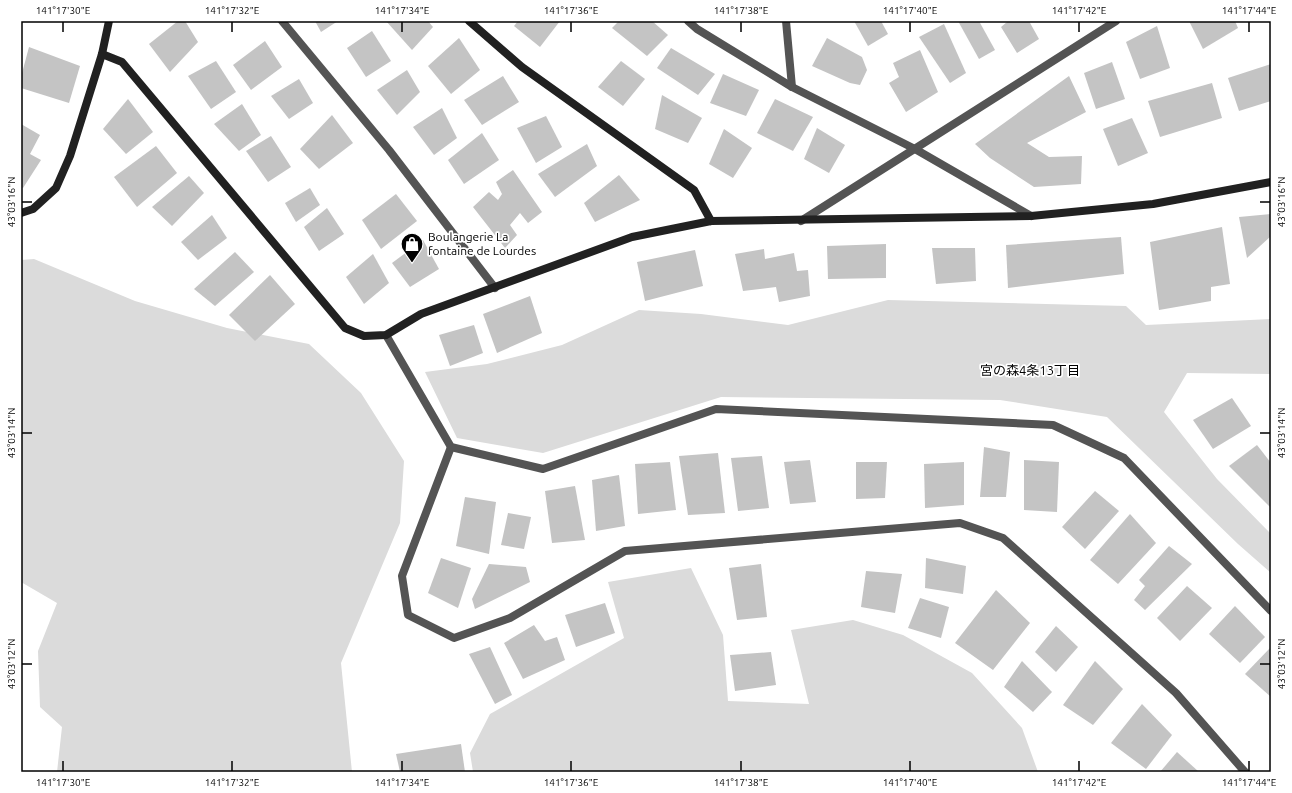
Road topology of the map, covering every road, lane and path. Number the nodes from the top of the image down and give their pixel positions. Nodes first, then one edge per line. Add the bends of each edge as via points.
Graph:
1 (109, 21) edge
2 (282, 21) edge
3 (469, 21) edge
4 (688, 21) edge
5 (786, 21) edge
6 (1116, 21) edge
7 (102, 54) junction
8 (792, 87) junction
9 (915, 149) junction
10 (1271, 182) edge
11 (21, 213) edge
12 (1031, 216) junction
13 (711, 221) junction
14 (801, 221) junction
15 (495, 288) junction
16 (386, 335) junction
17 (451, 447) junction
18 (1271, 611) edge
19 (1245, 772) edge

1 - 7 street
2 - 15 street via 389,150
3 - 13 street via 522,67 694,190
4 - 8 street via 697,30
5 - 8 street
6 - 9 street
7 - 11 street via 70,156 56,188 33,209
7 - 16 street via 122,62 345,328 364,336
8 - 9 street
9 - 12 street
9 - 14 street
10 - 12 street via 1153,204
12 - 14 street
13 - 14 street
13 - 15 street via 632,237
15 - 16 street via 421,314
16 - 17 street
17 - 18 street via 543,470 716,409 1053,425 1124,458
17 - 19 street via 402,576 408,615 454,638 510,618 625,551 960,523 1002,538 1176,693

